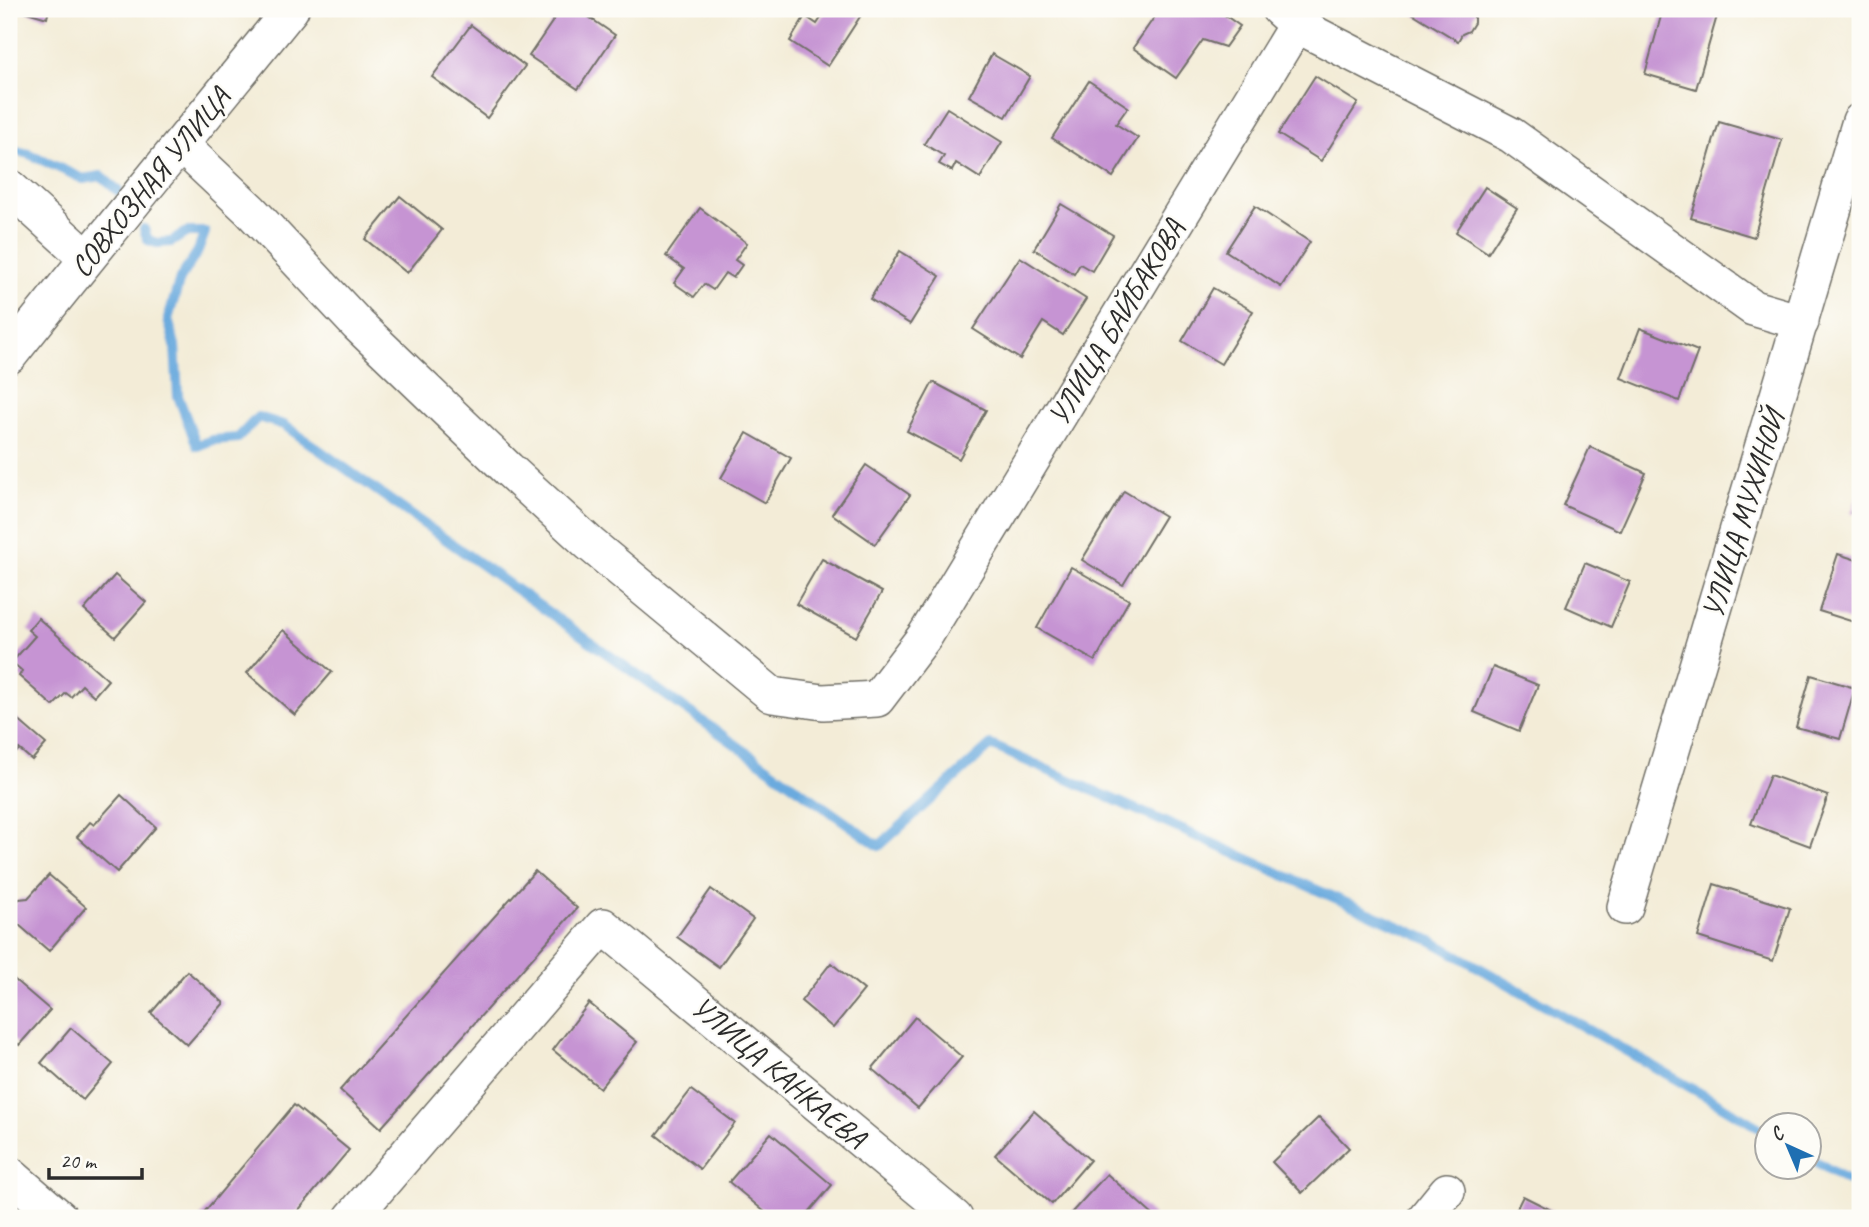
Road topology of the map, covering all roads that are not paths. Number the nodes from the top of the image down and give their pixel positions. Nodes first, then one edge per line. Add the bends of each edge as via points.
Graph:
1 (291, 9) edge
2 (1294, 14) edge
3 (1860, 121) edge
4 (181, 145) junction
5 (9, 187) edge
6 (87, 258) junction
7 (1801, 322) junction
8 (9, 356) edge
9 (1625, 906) dead end
10 (9, 1174) edge
11 (1447, 1191) dead end
12 (60, 1218) edge
13 (352, 1218) edge
14 (955, 1218) edge
15 (1425, 1218) edge

1 - 4 street, СОВХОЗНАЯ УЛИЦА
2 - 4 street, УЛИЦА БАЙБАКОВА via 925,636 877,699 823,702 772,695 590,544 508,469
2 - 7 street via 1511,135 1753,308
3 - 7 street, УЛИЦА МУХИНОЙ
4 - 6 street, СОВХОЗНАЯ УЛИЦА
5 - 6 street
6 - 8 street, СОВХОЗНАЯ УЛИЦА
7 - 9 street, УЛИЦА МУХИНОЙ
10 - 12 street
11 - 15 street
13 - 14 street, УЛИЦА КАНКАЕВА via 603,926

